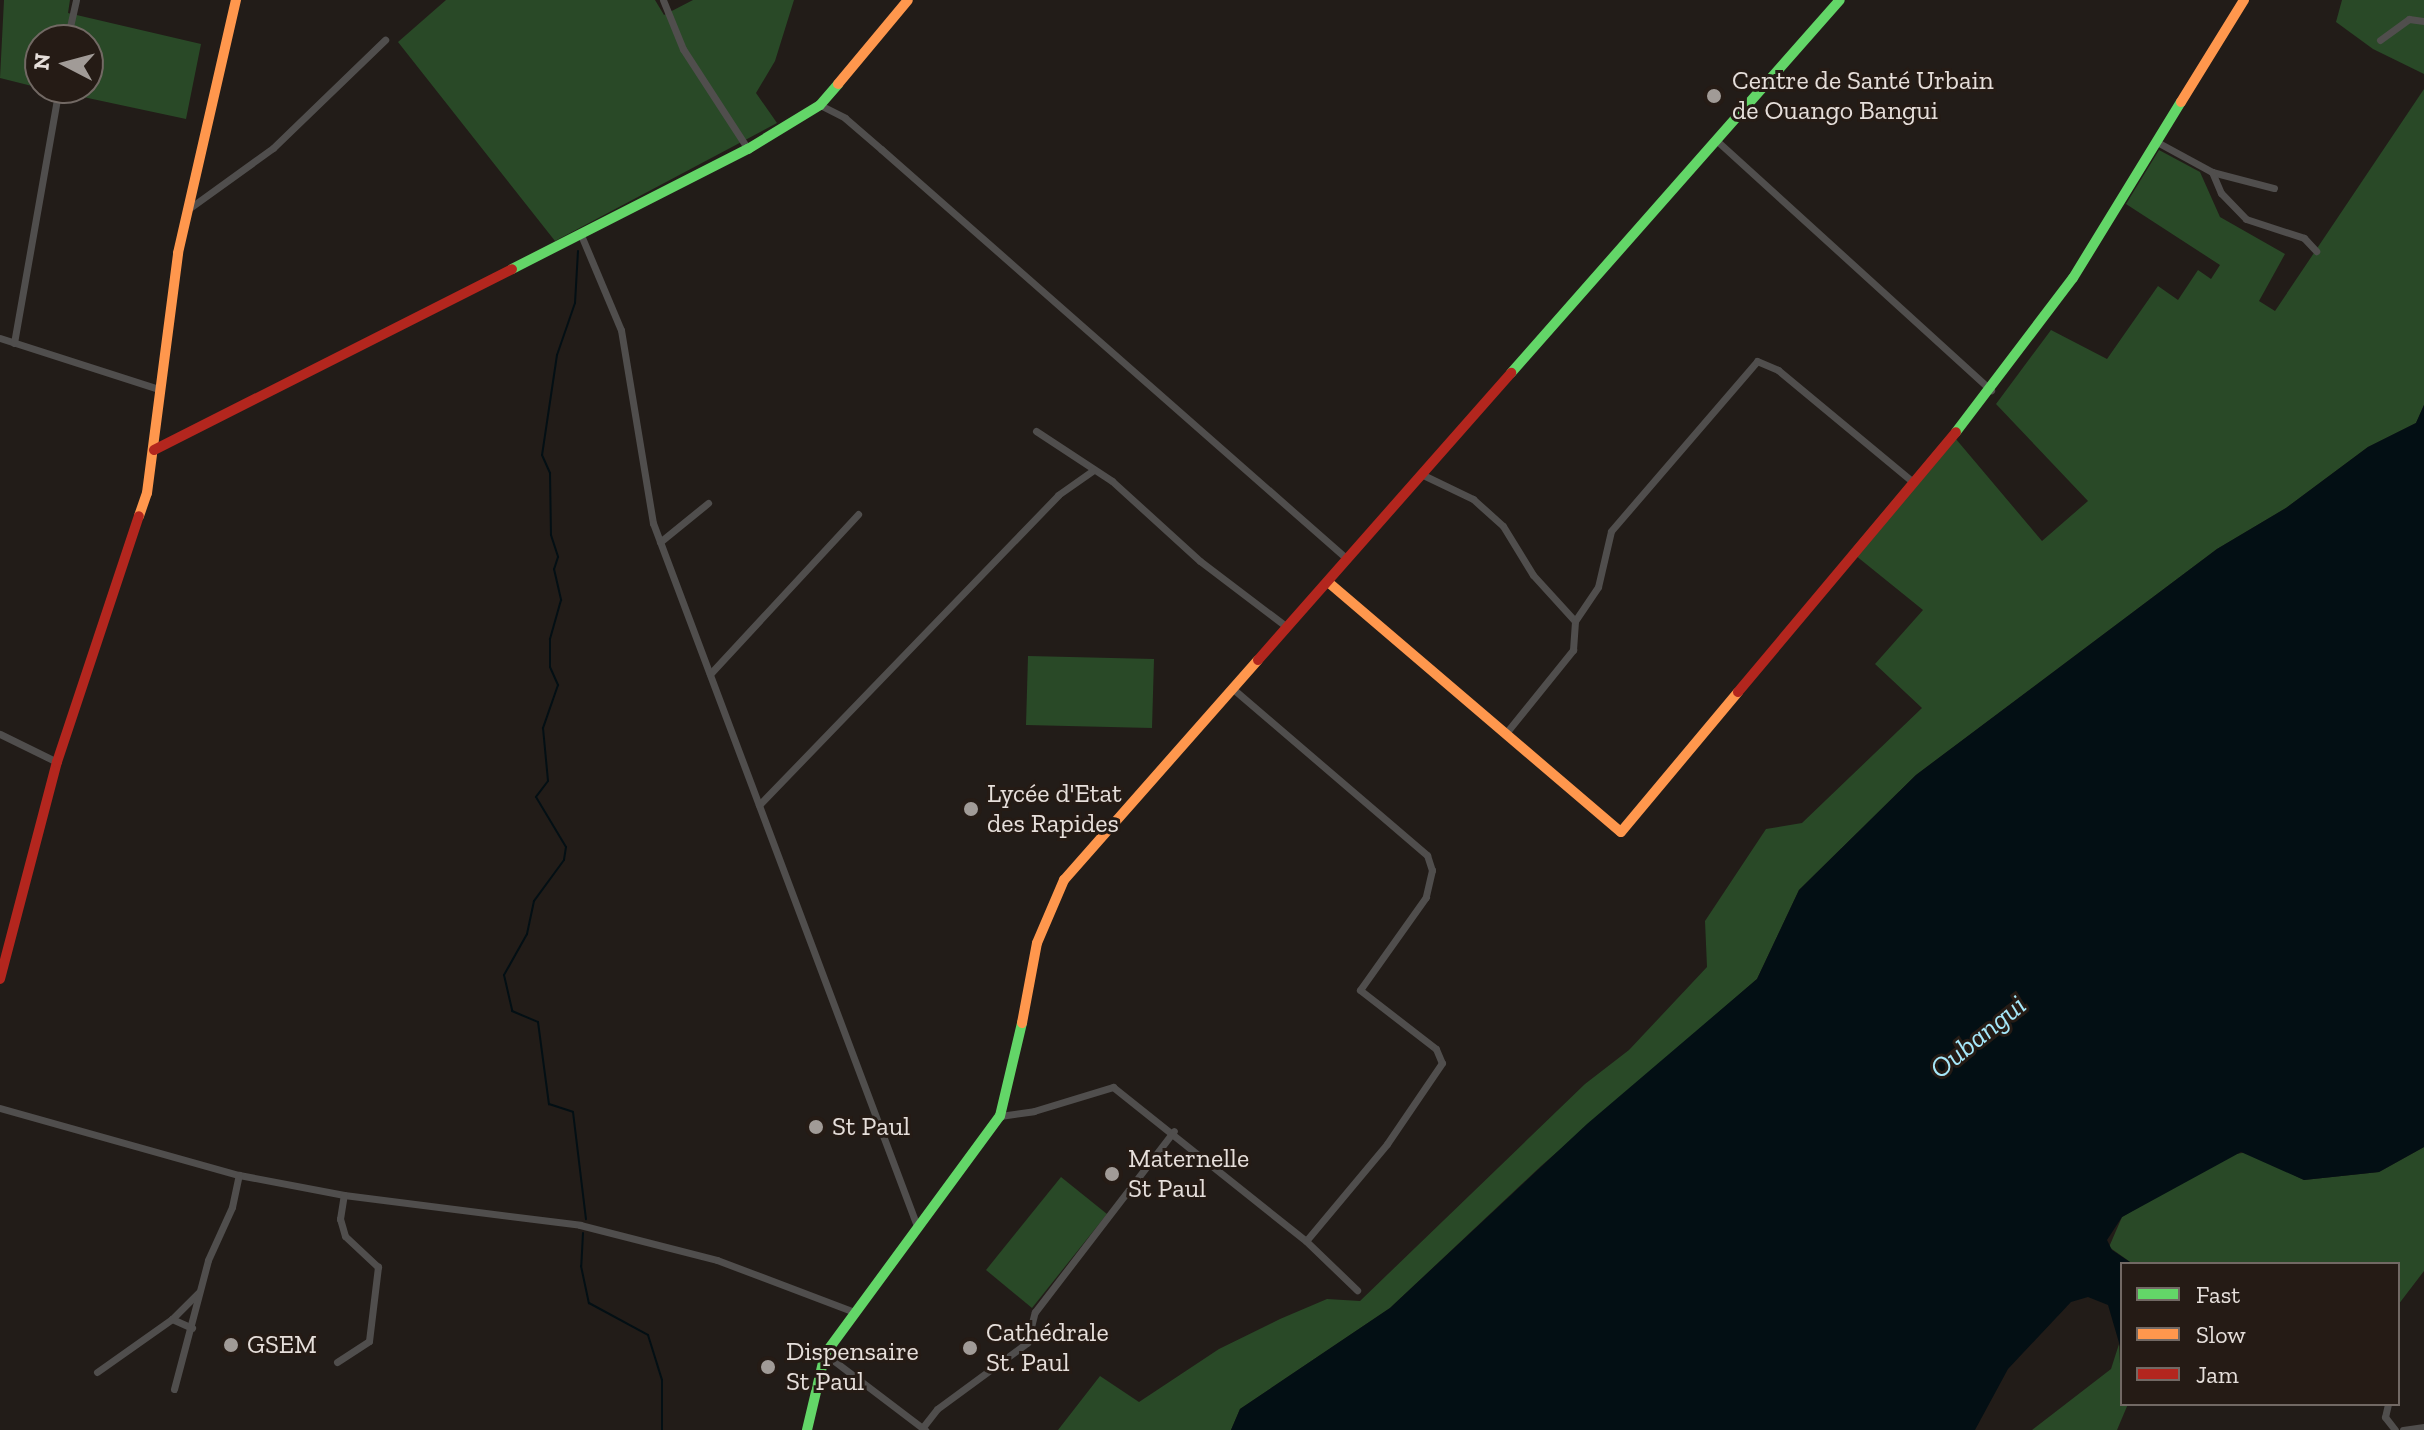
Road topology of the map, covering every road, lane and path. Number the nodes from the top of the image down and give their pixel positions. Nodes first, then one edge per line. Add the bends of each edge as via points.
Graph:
1 (76, 0) edge
2 (236, 0) edge
3 (663, 0) edge
4 (908, 0) edge
5 (1840, 0) edge
6 (2244, 0) edge
7 (2424, 21) edge
8 (71, 24) edge
9 (385, 40) dead end
10 (2380, 40) dead end
11 (56, 104) edge
12 (820, 105) junction
13 (1716, 140) junction
14 (2157, 142) junction
15 (748, 149) junction
16 (2212, 172) junction
17 (2274, 188) dead end
18 (187, 210) junction
19 (581, 235) junction
20 (2316, 251) dead end
21 (0, 338) edge
22 (14, 343) junction
23 (159, 389) junction
24 (1991, 390) junction
25 (1036, 431) dead end
26 (154, 450) junction
27 (1092, 471) junction
28 (1419, 473) junction
29 (1913, 482) junction
30 (708, 503) dead end
31 (858, 514) dead end
32 (660, 542) junction
33 (1347, 559) junction
34 (1328, 582) junction
35 (1575, 621) junction
36 (1287, 627) junction
37 (710, 674) junction
38 (1232, 688) junction
39 (1506, 733) junction
40 (0, 734) edge
41 (57, 762) junction
42 (759, 805) junction
43 (0, 979) edge
44 (0, 1108) edge
45 (1000, 1116) junction
46 (1174, 1131) junction
47 (239, 1175) junction
48 (344, 1195) junction
49 (918, 1227) junction
50 (1306, 1241) junction
51 (1357, 1290) dead end
52 (200, 1291) junction
53 (852, 1311) junction
54 (172, 1319) junction
55 (192, 1328) junction
56 (825, 1354) junction
57 (337, 1362) dead end
58 (97, 1372) dead end
59 (174, 1389) dead end
60 (2388, 1406) edge
61 (2424, 1427) edge
62 (924, 1429) edge
63 (807, 1430) edge
64 (2395, 1430) edge
65 (2403, 1430) edge

1 - 8 street
2 - 18 main road
3 - 15 street via 683,49
4 - 12 main road
5 - 13 main road
6 - 14 main road
7 - 10 street via 2409,19
9 - 18 street via 273,148
11 - 22 street
12 - 15 main road
12 - 33 street via 869,139
13 - 24 street
13 - 28 main road
14 - 16 street
14 - 24 main road via 2123,189 2073,278
15 - 19 main road
16 - 17 street
16 - 20 street via 2221,193 2246,219 2304,238
18 - 23 main road
19 - 26 main road
19 - 32 street via 621,330
21 - 22 street
22 - 23 street
23 - 26 main road
24 - 29 main road
25 - 27 street
26 - 41 main road via 139,524
27 - 36 street via 1112,481 1200,561
27 - 42 street via 1058,495
28 - 33 main road
28 - 35 street via 1473,499 1503,526 1533,575
29 - 35 street via 1778,370 1757,361 1611,531 1598,587
29 - 39 main road via 1621,832
30 - 32 street
31 - 37 street
32 - 37 street
33 - 34 main road
34 - 36 main road
34 - 39 main road
35 - 39 street via 1573,650
36 - 38 main road
37 - 42 street
38 - 45 main road via 1081,856 1051,901
38 - 50 street via 1427,855 1432,870 1426,897 1360,990 1436,1049 1442,1063 1387,1144
40 - 41 street
41 - 43 main road
42 - 49 street
44 - 47 street
45 - 46 street via 1113,1087
45 - 49 main road
46 - 50 street
46 - 62 street via 1035,1312 1027,1343 937,1409
47 - 48 street
47 - 52 street
48 - 53 street via 580,1225 717,1260
48 - 57 street via 340,1219 345,1236 378,1267 369,1341
49 - 53 main road
50 - 51 street
52 - 54 street
52 - 55 street
53 - 56 main road
54 - 55 street
54 - 58 street
55 - 59 street
56 - 62 street
56 - 63 main road
60 - 64 street via 2385,1417
61 - 65 street

